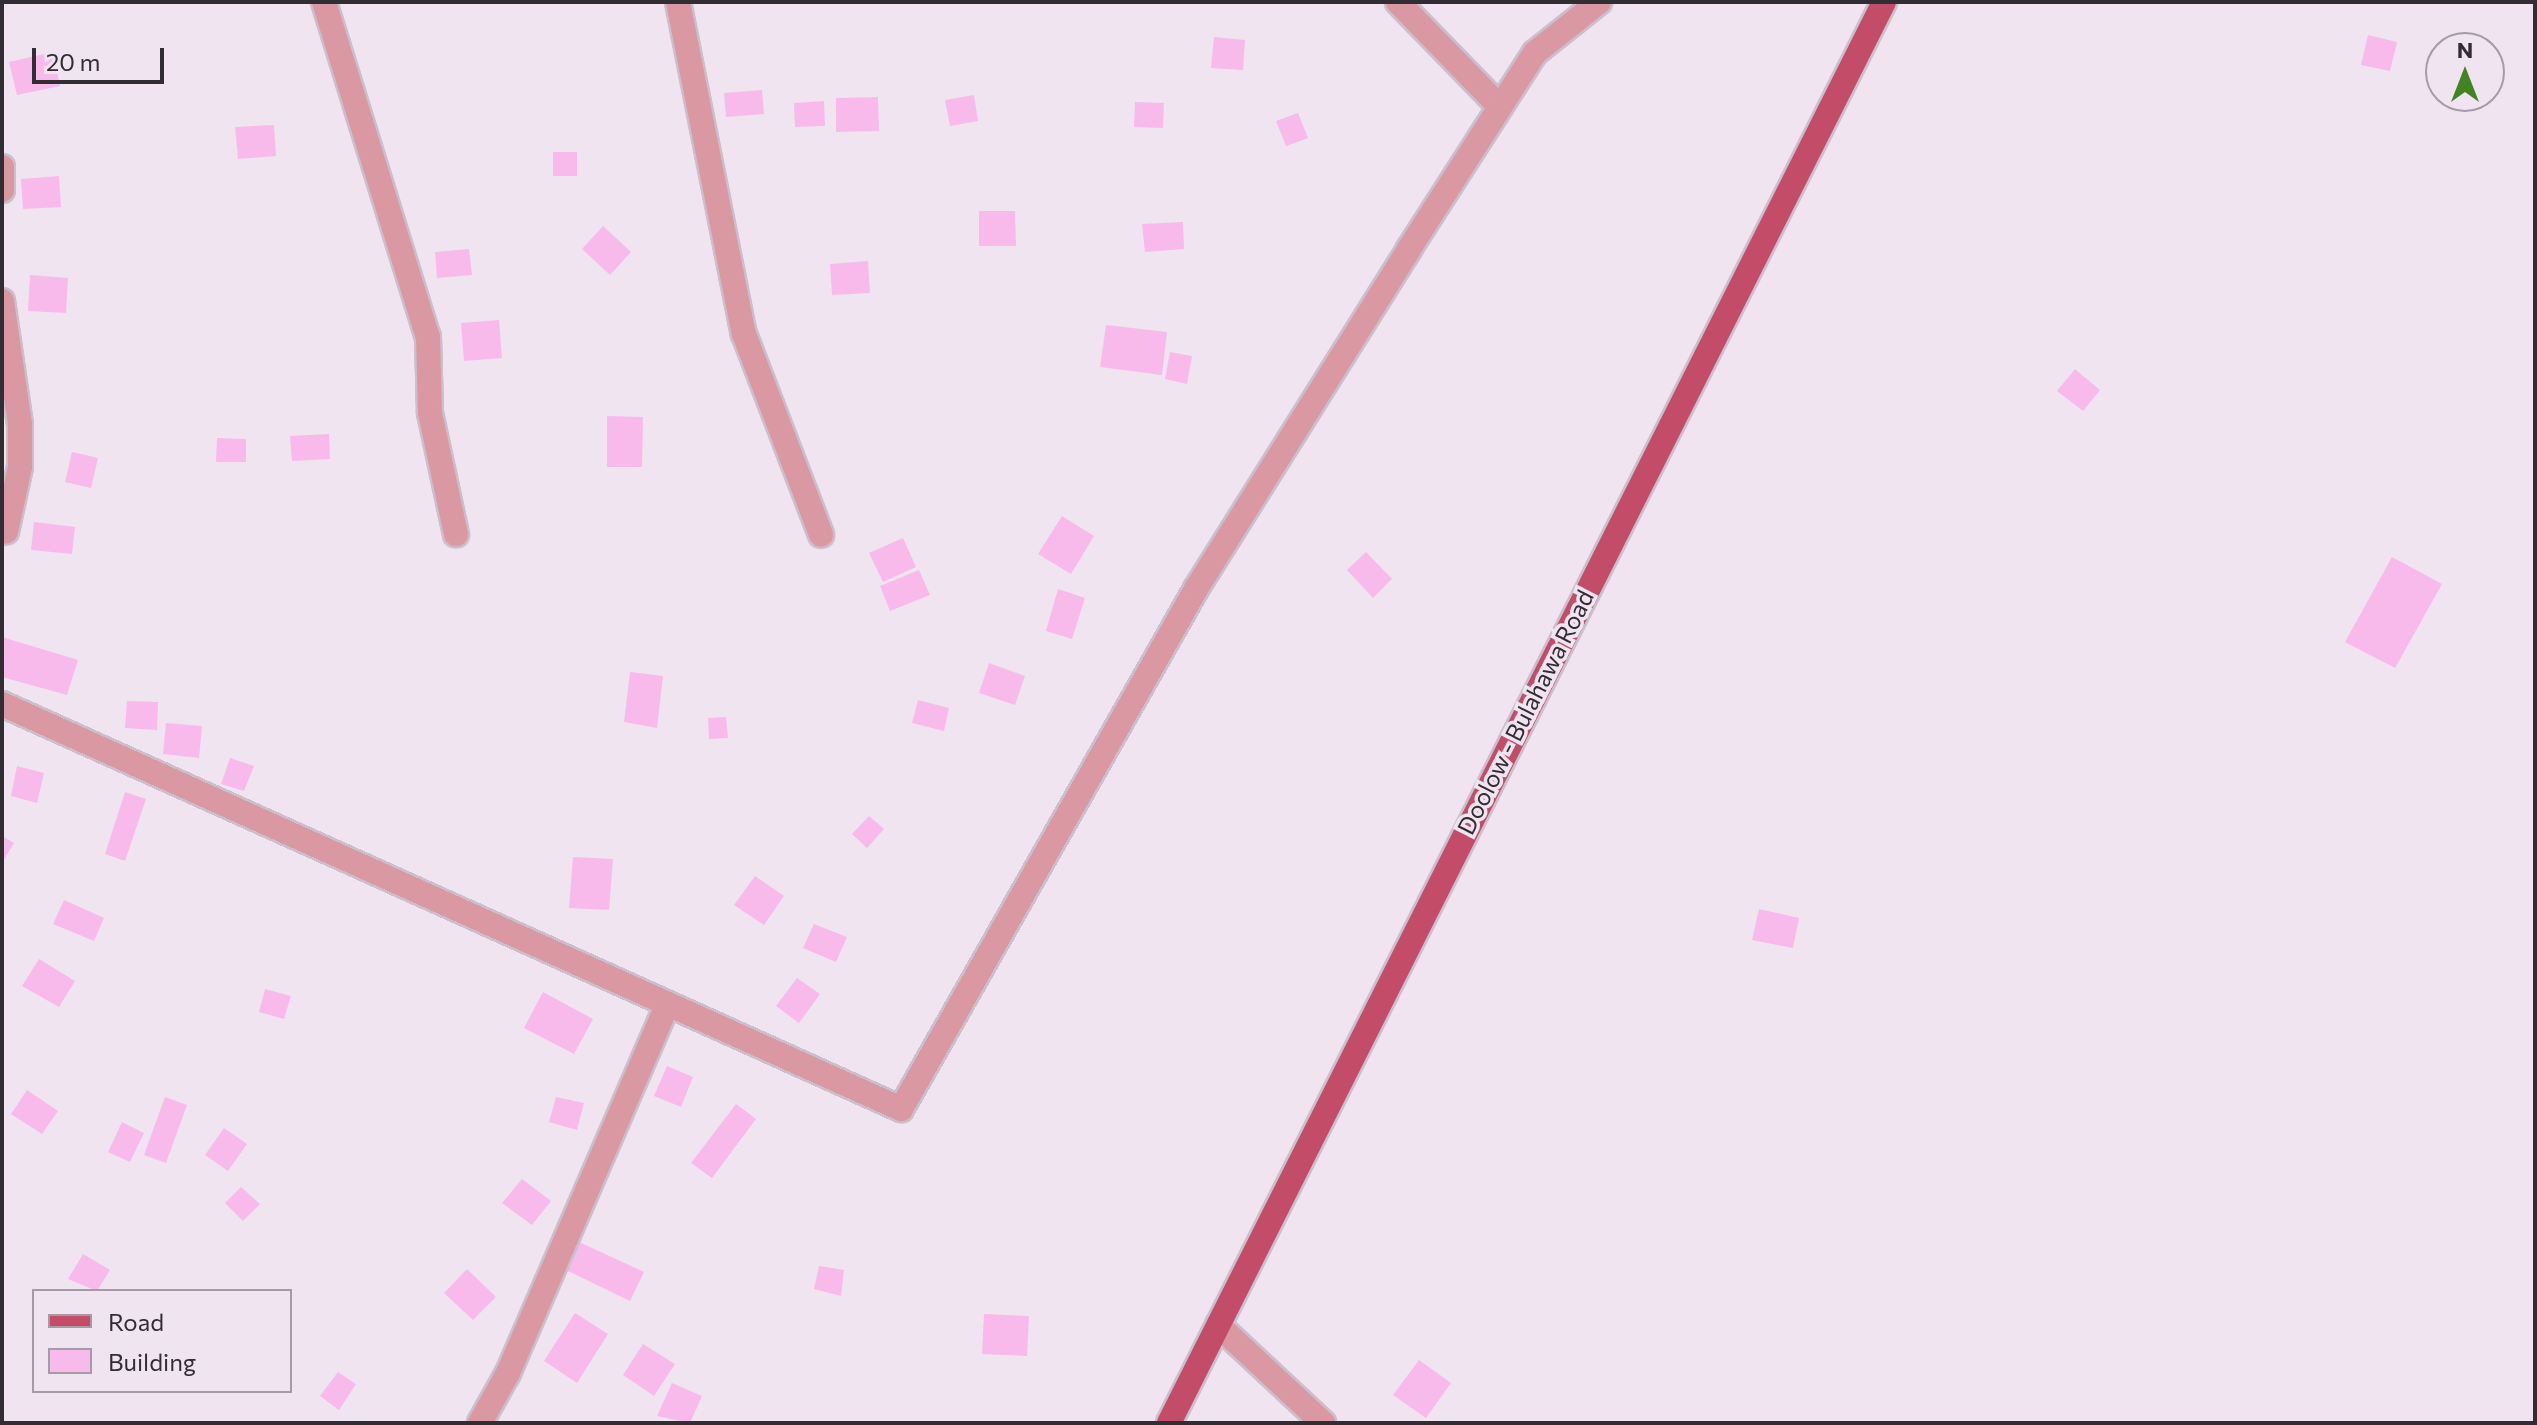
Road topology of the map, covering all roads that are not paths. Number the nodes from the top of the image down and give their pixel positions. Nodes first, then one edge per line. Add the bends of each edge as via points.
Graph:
1 (324, 2) edge
2 (678, 2) edge
3 (1398, 2) edge
4 (1599, 2) edge
5 (1884, 2) edge
6 (1500, 107) junction
7 (2, 167) edge
8 (2, 190) edge
9 (2, 301) edge
10 (6, 532) dead end
11 (456, 534) dead end
12 (821, 535) dead end
13 (2, 704) edge
14 (668, 1004) junction
15 (1218, 1325) junction
16 (480, 1423) edge
17 (1169, 1423) edge
18 (1323, 1423) edge

1 - 11 street via 428,337 430,413
2 - 12 street via 744,334
3 - 6 street
4 - 6 street via 1535,53
5 - 15 main road, Doolow - Bulahawa Road
6 - 14 street via 1196,589 901,1109
7 - 8 street
9 - 10 street via 20,425 20,467
13 - 14 street
14 - 16 street via 508,1373
15 - 17 main road, Doolow - Bulahawa Road
15 - 18 street

